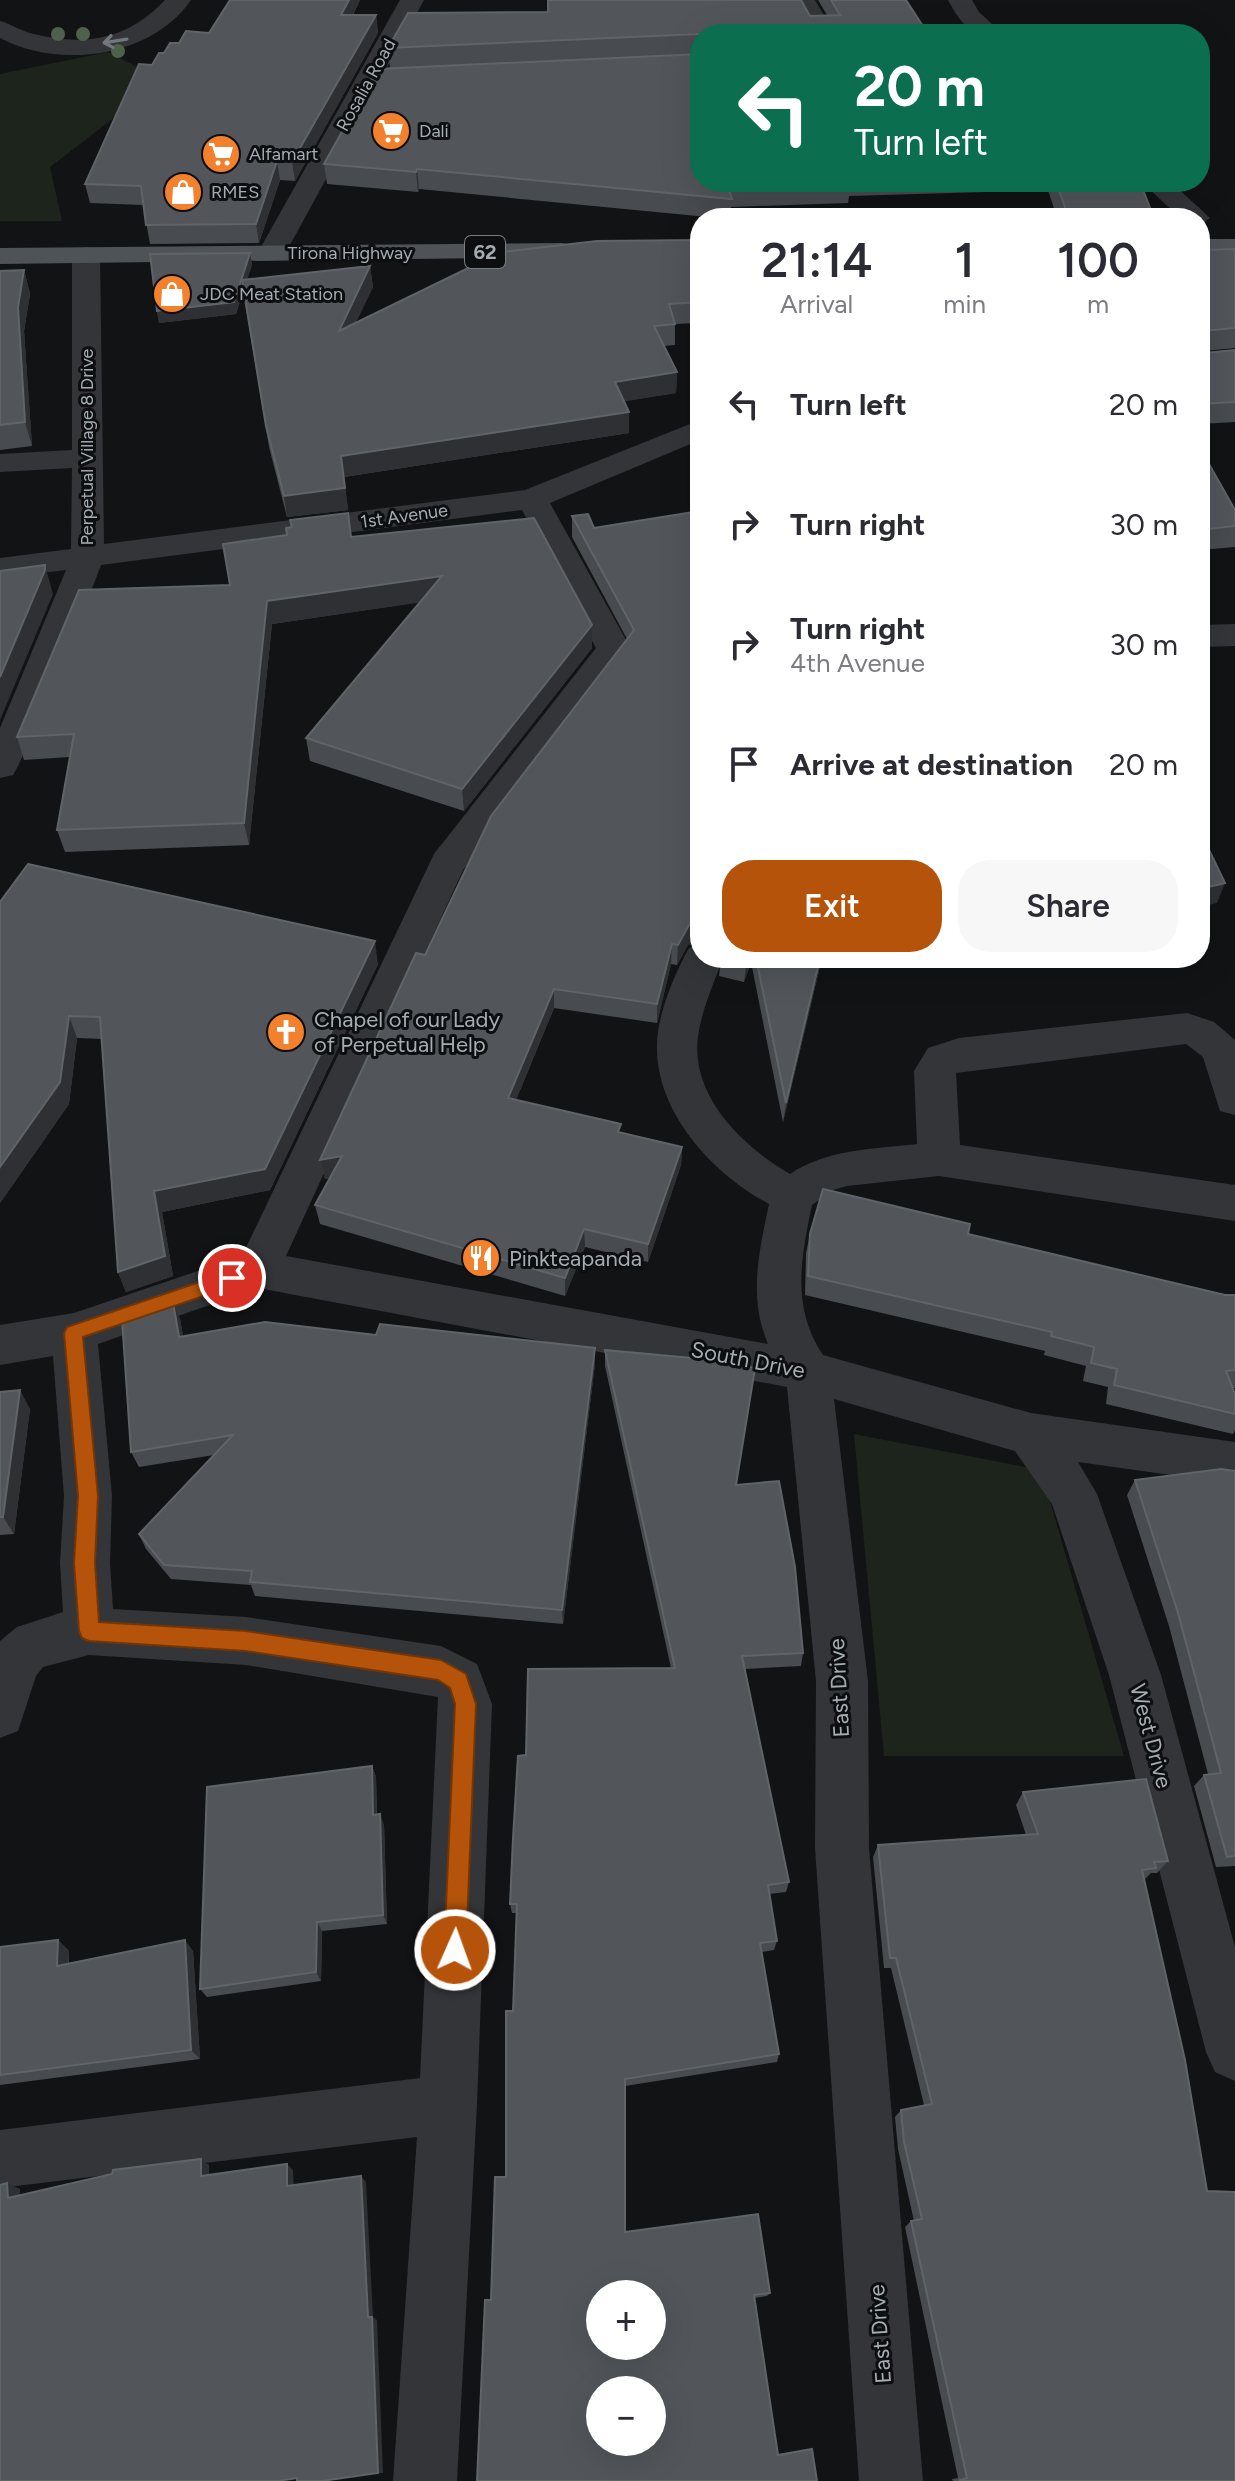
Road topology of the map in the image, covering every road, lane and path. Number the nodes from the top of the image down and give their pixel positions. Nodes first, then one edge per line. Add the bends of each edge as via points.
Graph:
1 (179, 0) edge
2 (412, 0) edge
3 (803, 0) edge
4 (960, 0) edge
5 (817, 24) edge
6 (979, 24) edge
7 (0, 28) edge
8 (402, 78) edge
9 (371, 79) junction
10 (1166, 192) edge
11 (1184, 208) edge
12 (1210, 229) edge
13 (1210, 247) edge
14 (1233, 247) edge
15 (589, 251) edge
16 (271, 254) junction
17 (86, 255) junction
18 (0, 256) edge
19 (690, 433) edge
20 (87, 458) junction
21 (0, 463) edge
22 (532, 499) junction
23 (87, 558) junction
24 (0, 568) edge
25 (1235, 635) edge
26 (1210, 636) edge
27 (0, 766) edge
28 (700, 968) edge
29 (1235, 1099) edge
30 (939, 1159) junction
31 (792, 1196) junction
32 (1235, 1203) edge
33 (258, 1269) junction
34 (74, 1333) junction
35 (0, 1345) edge
36 (808, 1371) junction
37 (1031, 1434) junction
38 (1235, 1463) edge
39 (89, 1631) junction
40 (0, 1713) edge
41 (1235, 2052) edge
42 (448, 2104) junction
43 (0, 2159) edge
44 (425, 2481) edge
45 (891, 2481) edge

1 -> 7 street via 141,34 107,43 28,43
2 - 9 street, Rosalia Road
3 - 5 street
4 - 6 street
8 - 9 street
9 - 16 street, Rosalia Road
10 - 11 street
12 - 14 street
13 - 14 main road
15 - 16 main road, Tirona Highway / 62
16 - 17 main road, Tirona Highway / 62
17 - 18 main road, Tirona Highway / 62
17 - 20 street, Perpetual Village 8 Drive
19 - 22 street, 1st Avenue
20 - 21 street
20 - 23 street, Perpetual Village 8 Drive
22 - 23 street, 1st Avenue
22 - 33 street via 614,649 447,864
23 - 24 street, 1st Avenue
23 - 27 street, Perpetual Village 8 Drive
25 - 26 street
28 - 31 street via 677,1044 679,1078 712,1133 750,1172
29 - 30 street via 1223,1053 1210,1034 1187,1028 959,1054 943,1059 935,1071
30 - 31 street via 847,1169 819,1177
30 - 32 street
31 - 36 street, East Drive via 776,1283 782,1326
33 - 34 street
33 - 36 street, South Drive
34 - 35 street
34 - 39 street via 88,1496
36 - 37 street, South Drive
36 - 45 street, East Drive via 842,1681 842,1848
37 - 38 street, South Drive
37 - 41 street, West Drive via 1073,1494 1135,1675
39 - 40 street via 33,1642 16,1655
39 - 42 street via 246,1641 441,1670 459,1681 466,1704
42 - 43 street
42 - 44 street

